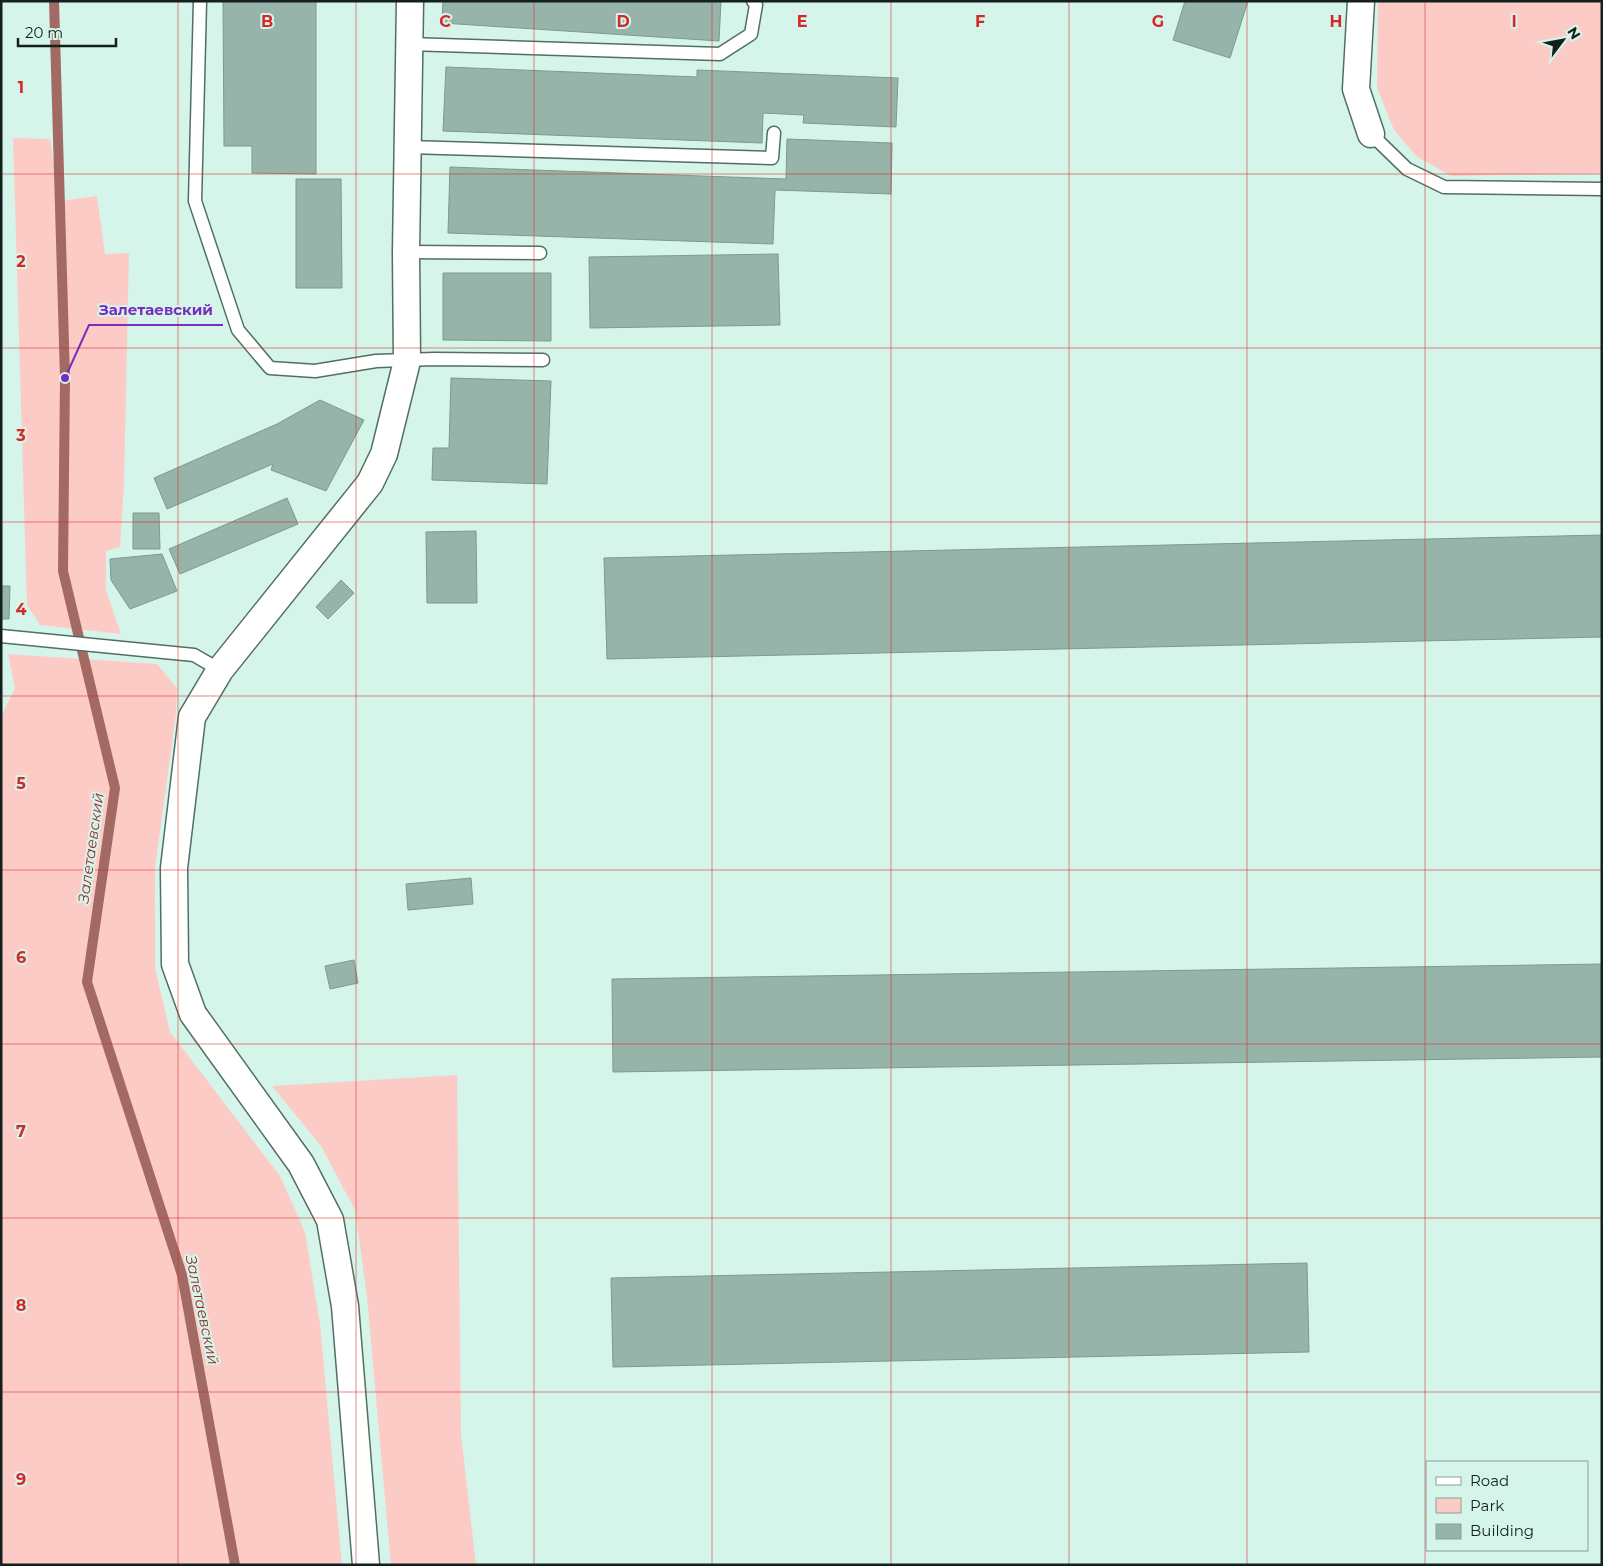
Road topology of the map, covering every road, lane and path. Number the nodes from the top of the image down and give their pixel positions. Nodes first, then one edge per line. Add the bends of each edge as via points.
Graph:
1 (200, 1) edge
2 (410, 1) edge
3 (753, 1) edge
4 (1362, 1) edge
5 (409, 44) junction
6 (774, 133) dead end
7 (1371, 134) joint
8 (408, 147) junction
9 (1602, 189) edge
10 (406, 252) junction
11 (540, 253) dead end
12 (407, 360) junction
13 (544, 360) dead end
14 (1, 636) edge
15 (220, 670) junction
16 (366, 1565) edge

1 - 12 lane via 195,201 238,330 270,368 315,371 376,361
2 - 5 street
3 - 5 lane via 756,5 751,34 720,54
4 - 7 street via 1356,89
5 - 8 street
6 - 8 lane via 772,158
7 - 9 lane via 1407,169 1444,187
8 - 10 street
10 - 11 lane
10 - 12 street
12 - 13 lane
12 - 15 street via 384,454 370,483
14 - 15 lane via 194,655
15 - 16 street via 192,717 174,868 175,964 192,1014 301,1164 330,1220 345,1306

